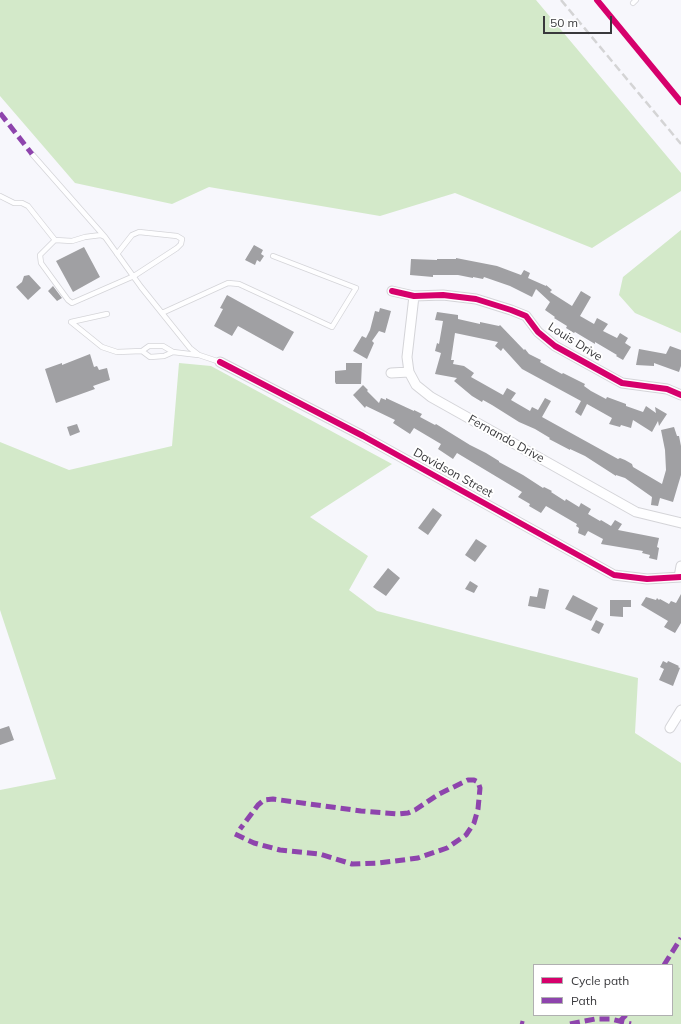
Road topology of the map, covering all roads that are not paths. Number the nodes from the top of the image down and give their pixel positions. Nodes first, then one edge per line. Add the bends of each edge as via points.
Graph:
1 (32, 154) dead end
2 (0, 196) edge
3 (104, 237) junction
4 (55, 240) junction
5 (117, 254) junction
6 (273, 256) dead end
7 (134, 276) junction
8 (392, 291) dead end
9 (414, 296) junction
10 (162, 313) junction
11 (107, 314) dead end
12 (142, 351) junction
13 (172, 352) junction
14 (199, 355) junction
15 (220, 362) joint
16 (391, 372) dead end
17 (409, 372) junction
18 (681, 395) edge
19 (681, 523) edge
20 (681, 566) edge
21 (680, 577) edge
22 (681, 710) edge
23 (670, 728) dead end

1 - 3 lane
2 - 4 lane via 28,206
3 - 4 lane via 101,235 72,241
3 - 5 lane
4 - 7 lane via 40,255 41,263 72,303
5 - 7 lane
5 - 7 lane via 132,235 139,232 177,236 182,239 177,248
6 - 10 lane via 356,288 332,327 239,284 228,283
7 - 10 lane
8 - 9 street, Louis Drive
9 - 17 street via 407,357
9 - 18 street, Louis Drive via 444,295 476,299 511,310 526,316 538,332 555,346 622,383 667,389
10 - 14 lane via 190,348
11 - 12 lane via 71,322 102,347 117,352
12 - 13 lane via 150,357 164,356
12 - 13 lane via 149,346 163,346
13 - 14 lane
14 - 15 lane
15 - 21 street, Davidson Street via 363,436 614,575 647,579
16 - 17 street
17 - 19 street, Fernando Drive via 416,385 431,397 636,512
20 - 21 street
22 - 23 street

